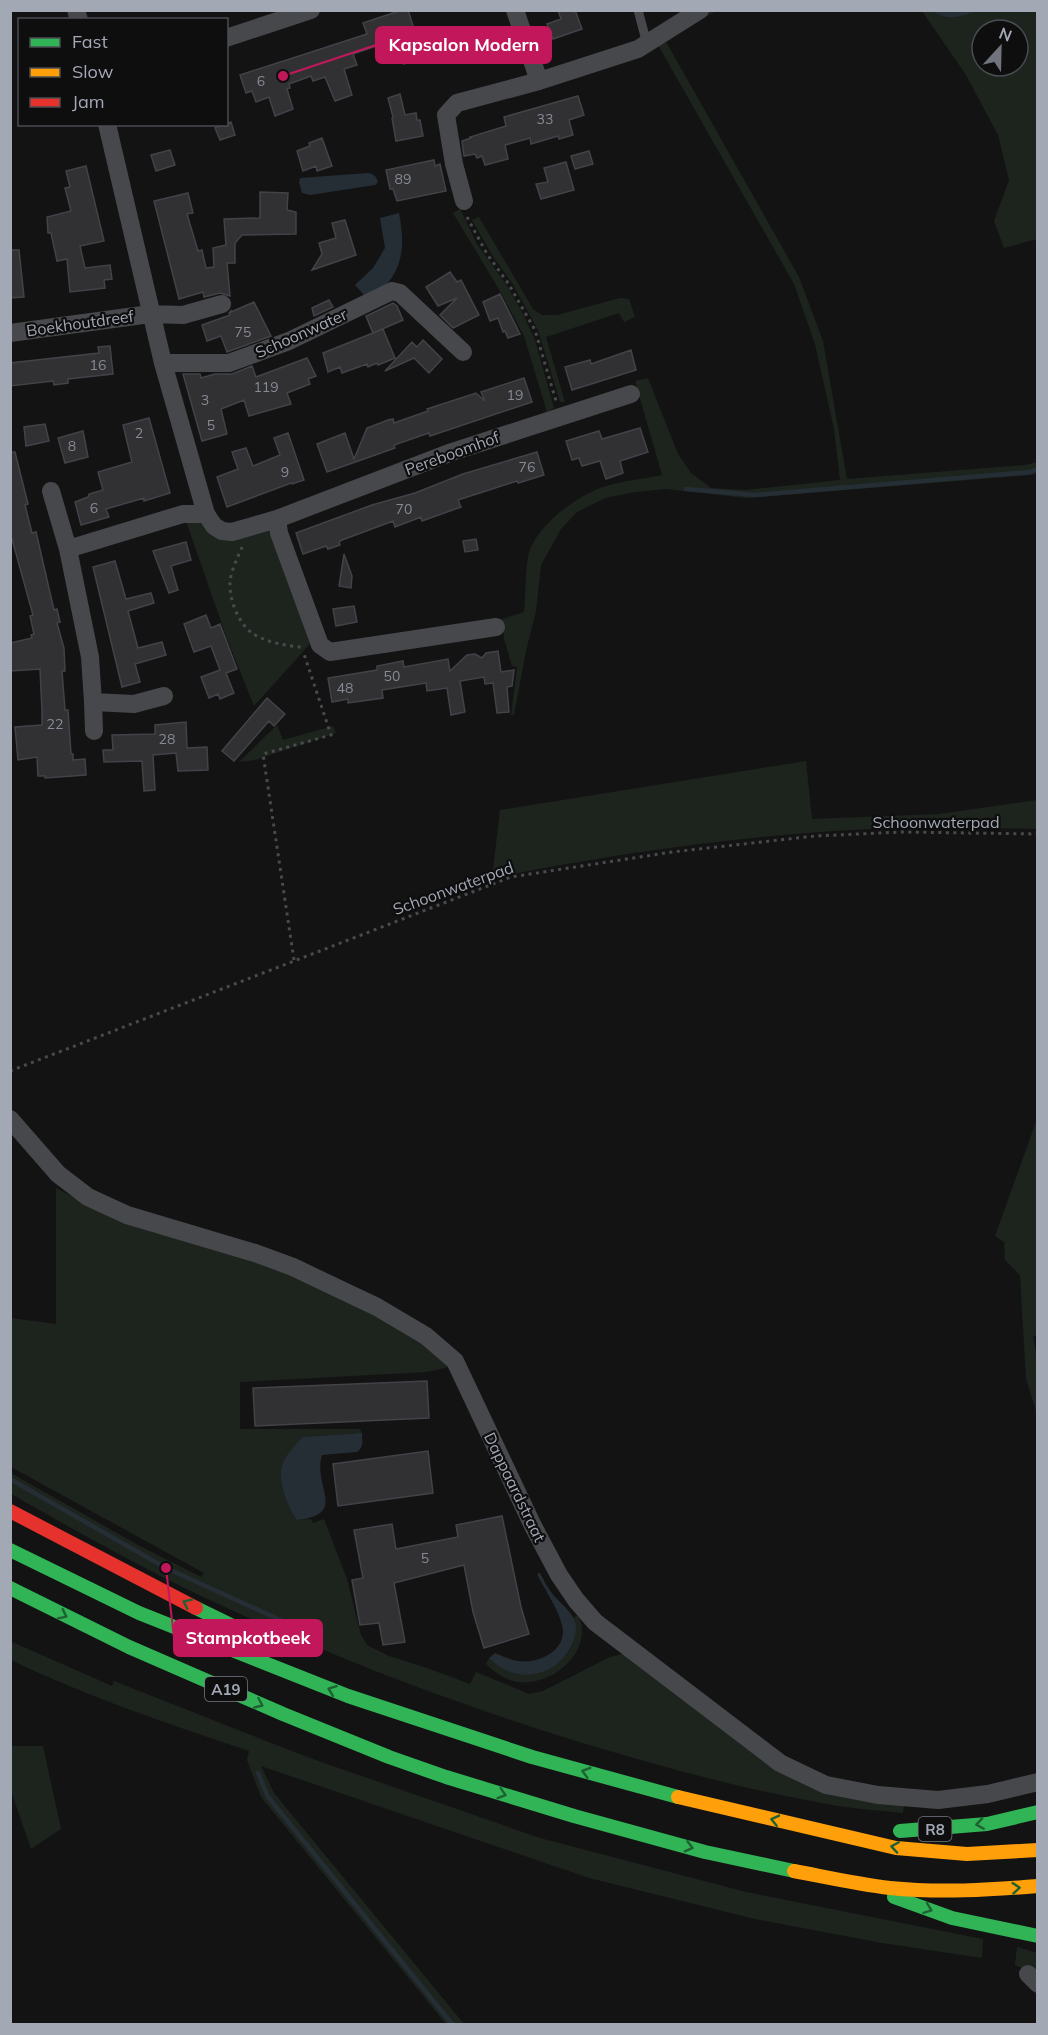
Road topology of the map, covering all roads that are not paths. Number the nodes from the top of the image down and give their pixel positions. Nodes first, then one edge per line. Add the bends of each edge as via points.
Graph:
1 (311, 10) edge
2 (515, 10) edge
3 (639, 10) edge
4 (700, 10) edge
5 (228, 37) edge
6 (647, 44) junction
7 (539, 81) junction
8 (107, 126) edge
9 (464, 201) road end
10 (222, 304) dead end
11 (150, 314) junction
12 (10, 333) edge
13 (463, 352) dead end
14 (163, 363) junction
15 (631, 394) dead end
16 (51, 491) dead end
17 (206, 514) junction
18 (277, 519) junction
19 (68, 549) junction
20 (496, 627) dead end
21 (164, 696) dead end
22 (93, 702) junction
23 (94, 731) dead end
24 (10, 1119) edge
25 (10, 1511) edge
26 (10, 1550) edge
27 (10, 1588) edge
28 (283, 1650) dead end
29 (330, 1673) dead end
30 (407, 1716) junction
31 (1038, 1782) edge
32 (1038, 1812) edge
33 (831, 1834) junction
34 (1038, 1850) edge
35 (853, 1883) junction
36 (1038, 1886) edge
37 (1038, 1936) edge

1 - 5 street
2 - 7 street
3 - 6 lane
4 - 6 street
6 - 7 street
7 - 9 street via 457,103 446,115
8 - 11 street
10 - 11 street via 183,315
11 - 12 street, Boekhoutdreef
11 - 14 street
13 - 14 street, Schoonwater via 400,293 392,291 289,341 229,363
14 - 17 street
15 - 18 street, Pereboomhof via 452,452
16 - 19 street
17 - 18 street, Pereboomhof via 214,526 232,532
17 - 19 street via 183,514
18 - 20 street via 320,645 330,652
19 - 22 street via 90,657
21 - 22 street via 134,704
22 - 23 street
24 - 31 street, Dappaardstraat via 58,1174 88,1197 127,1215 293,1267 377,1307 426,1336 455,1361 533,1526 576,1600 595,1622 780,1763 826,1785 878,1795 938,1800
28 -> 25 highway
30 -> 26 highway, A19 via 139,1612
27 -> 35 highway, A19 via 129,1647 272,1709 446,1777 705,1852
29 - 30 highway
33 -> 30 highway, A19 via 553,1763
32 -> 33 highway, R8 via 959,1828
34 -> 33 highway, A19 via 967,1854 896,1848
35 -> 36 highway via 974,1891
35 -> 37 highway via 952,1918

